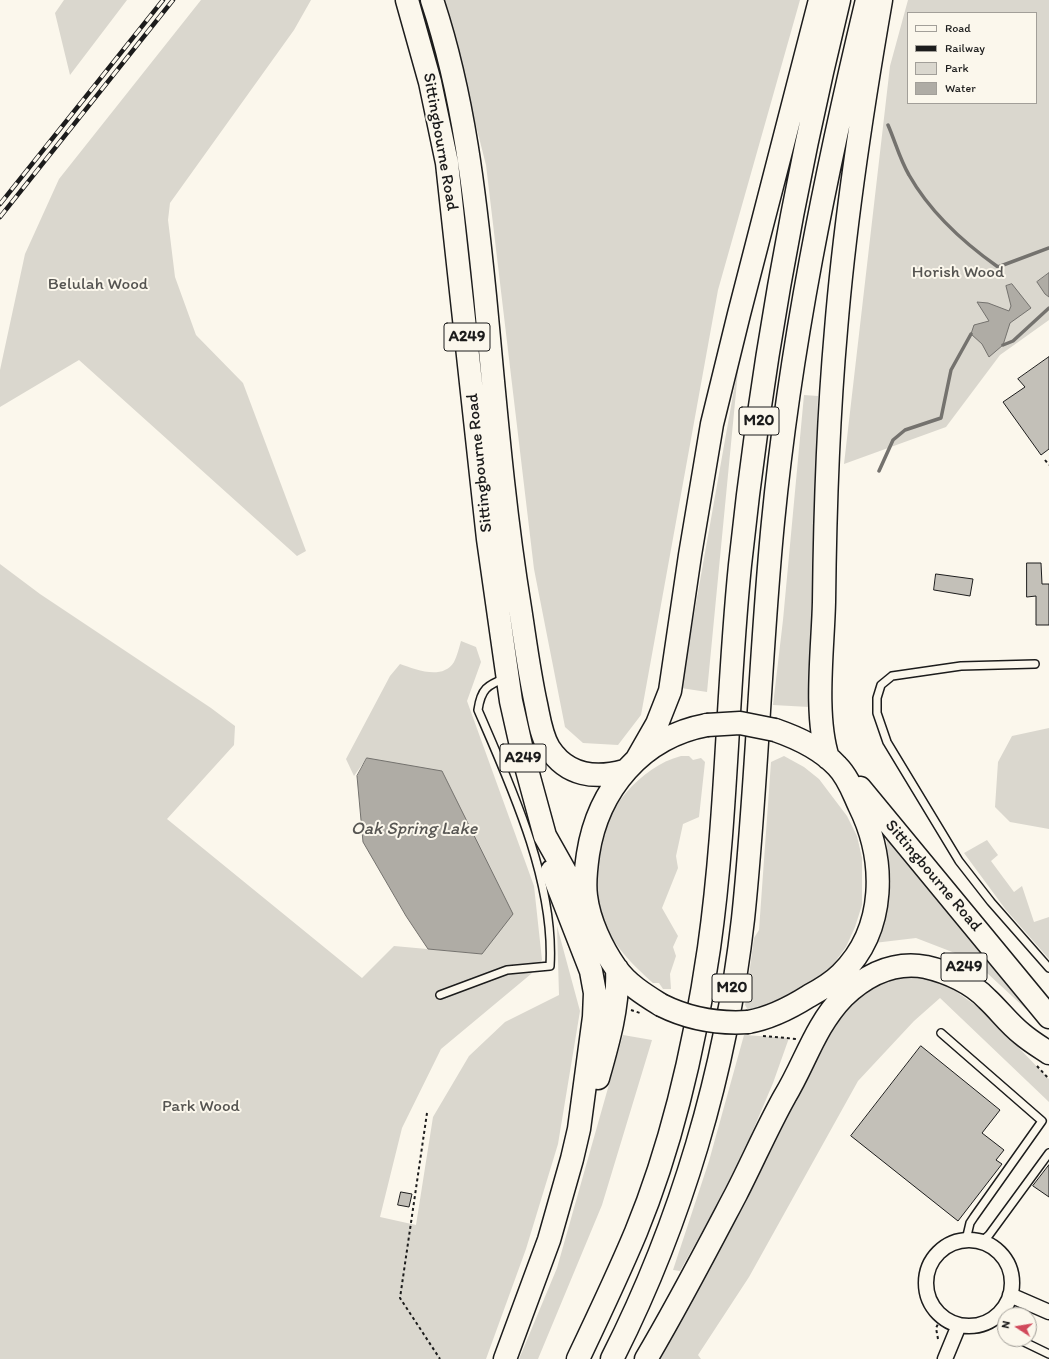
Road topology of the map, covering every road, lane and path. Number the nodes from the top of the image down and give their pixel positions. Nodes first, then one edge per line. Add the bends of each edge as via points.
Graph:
1 (407, 0) edge
2 (432, 0) edge
3 (820, 0) edge
4 (839, 0) edge
5 (867, 0) edge
6 (881, 0) edge
7 (1045, 460) dead end
8 (1049, 465) edge
9 (1036, 664) dead end
10 (506, 678) junction
11 (828, 758) junction
12 (630, 765) junction
13 (846, 775) junction
14 (545, 836) junction
15 (590, 916) junction
16 (851, 963) junction
17 (1049, 968) edge
18 (617, 969) junction
19 (834, 980) junction
20 (440, 995) dead end
21 (1049, 1017) edge
22 (754, 1029) junction
23 (941, 1033) dead end
24 (789, 1038) dead end
25 (1045, 1056) edge
26 (1049, 1079) edge
27 (427, 1113) dead end
28 (774, 1114) junction
29 (579, 1129) junction
30 (1049, 1153) edge
31 (966, 1240) junction
32 (981, 1242) junction
33 (1010, 1295) junction
34 (1049, 1312) edge
35 (942, 1316) junction
36 (959, 1325) junction
37 (938, 1344) dead end
38 (1035, 1347) edge
39 (1049, 1354) edge
40 (440, 1359) edge
41 (505, 1359) edge
42 (578, 1359) edge
43 (612, 1359) edge
44 (646, 1359) edge
45 (945, 1359) edge

1 - 10 highway, Sittingbourne Road / A249 via 430,82 447,163
2 - 12 highway, Sittingbourne Road / A249 via 449,56 468,151 510,550 541,726 548,746 557,758 570,768 595,776
3 - 12 highway, M20 via 712,424 670,691 657,724
4 - 42 highway, M20 via 799,184 759,420 740,566 719,862 709,948 693,1038 683,1083 637,1230
5 - 43 highway, M20 via 817,235 783,439 765,598 754,786 742,921 727,1015 710,1094 676,1209 642,1297
6 - 11 highway via 847,223 832,375 826,496 822,689 822,736
7 - 8 path
9 - 17 lane via 961,666 892,676 881,685 877,698 877,713 887,742 959,861
10 - 14 highway, Sittingbourne Road / A249
10 - 20 lane via 488,686 480,696 478,710 516,797 544,891 550,966 507,970
11 - 12 highway, Sittingbourne Road, bridge via 807,743 775,730 740,723 708,725 682,732 665,739
11 - 13 highway, Sittingbourne Road
12 - 15 highway via 600,811 589,845 585,883
13 - 16 highway via 868,822 876,851 879,878 874,915 867,935
13 - 21 highway, Sittingbourne Road / A249 via 860,788
14 - 15 highway, Sittingbourne Road / A249
14 - 29 highway via 548,859 585,952 595,993 593,1028
15 - 18 highway, Sittingbourne Road
16 - 19 highway
16 - 25 highway, A249 via 903,951 929,953 960,964 987,983
18 - 22 highway, bridge via 639,990 661,1005 701,1020
18 - 29 highway via 615,1005 603,1060
19 - 22 highway
19 - 28 highway via 798,1039
22 - 24 path
23 - 31 lane via 1042,1121 970,1223
25 - 26 path
25 - 28 highway via 980,992 955,977 927,967 895,966 872,975 835,1007 810,1044 786,1096
27 - 40 path via 400,1298
28 - 44 highway via 737,1192
29 - 41 highway via 551,1234
30 - 32 lane
31 - 32 street
31 - 35 street via 943,1248 928,1268 928,1298
32 - 33 street via 994,1249 1004,1259 1010,1273
33 - 34 street
33 - 36 street via 1004,1307 990,1320 978,1325
35 - 36 street
35 - 37 path via 936,1328
36 - 45 street
38 - 39 lane

